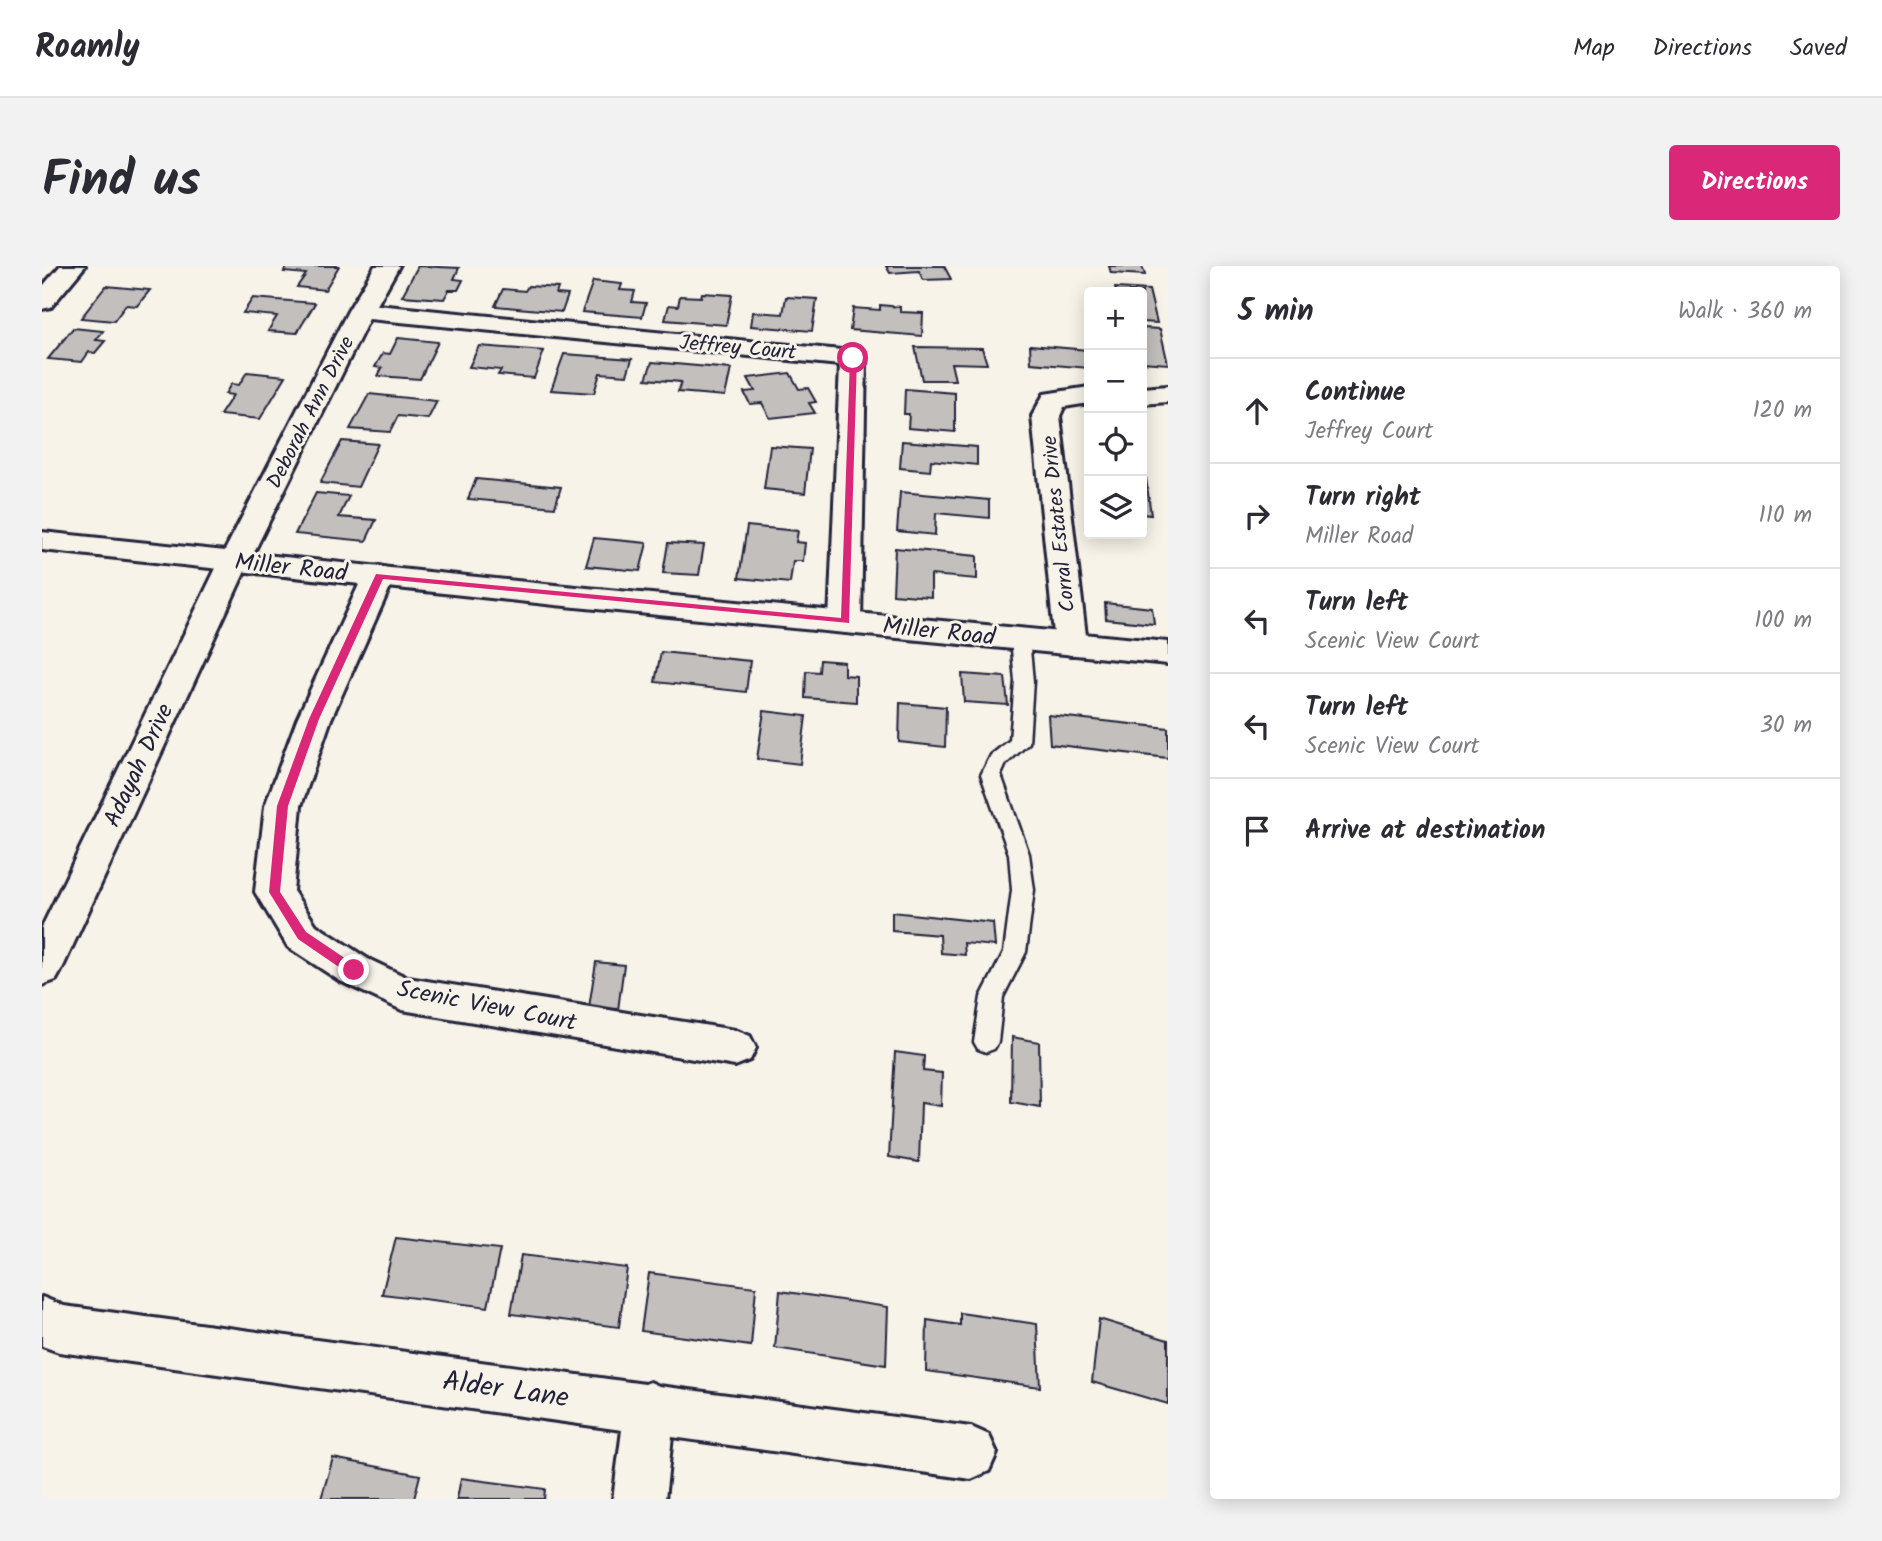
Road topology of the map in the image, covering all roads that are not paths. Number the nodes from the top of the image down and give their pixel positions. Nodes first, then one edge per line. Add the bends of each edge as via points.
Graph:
1 (72, 266) edge
2 (387, 266) edge
3 (42, 302) edge
4 (361, 311) junction
5 (1168, 394) edge
6 (1084, 396) edge
7 (1147, 396) edge
8 (42, 541) edge
9 (235, 560) junction
10 (379, 576) junction
11 (845, 621) junction
12 (1020, 639) junction
13 (1071, 644) junction
14 (1168, 653) edge
15 (42, 969) edge
16 (986, 1042) dead end
17 (735, 1048) dead end
18 (42, 1320) edge
19 (650, 1407) junction
20 (971, 1453) dead end
21 (639, 1499) edge

1 - 3 street
2 - 4 street, Deborah Ann Drive
4 - 9 street, Deborah Ann Drive
4 - 11 street, Jeffrey Court via 853,358
5 - 7 street
6 - 13 street, Corral Estates Drive via 1054,400 1046,416
8 - 9 street, Miller Road
9 - 10 street, Miller Road
9 - 15 street, Adayah Drive
10 - 11 street, Miller Road
10 - 17 street, Scenic View Court via 314,719 283,806 274,892 302,936 354,970 402,993
11 - 12 street, Miller Road
12 - 13 street, Miller Road
12 - 16 lane via 1024,681 1019,743 998,760 991,775 1019,854 1023,890 1015,952 992,997
13 - 14 street, Miller Road
18 - 19 street, Alder Lane via 59,1329
19 - 20 street, Alder Lane
19 - 21 street

